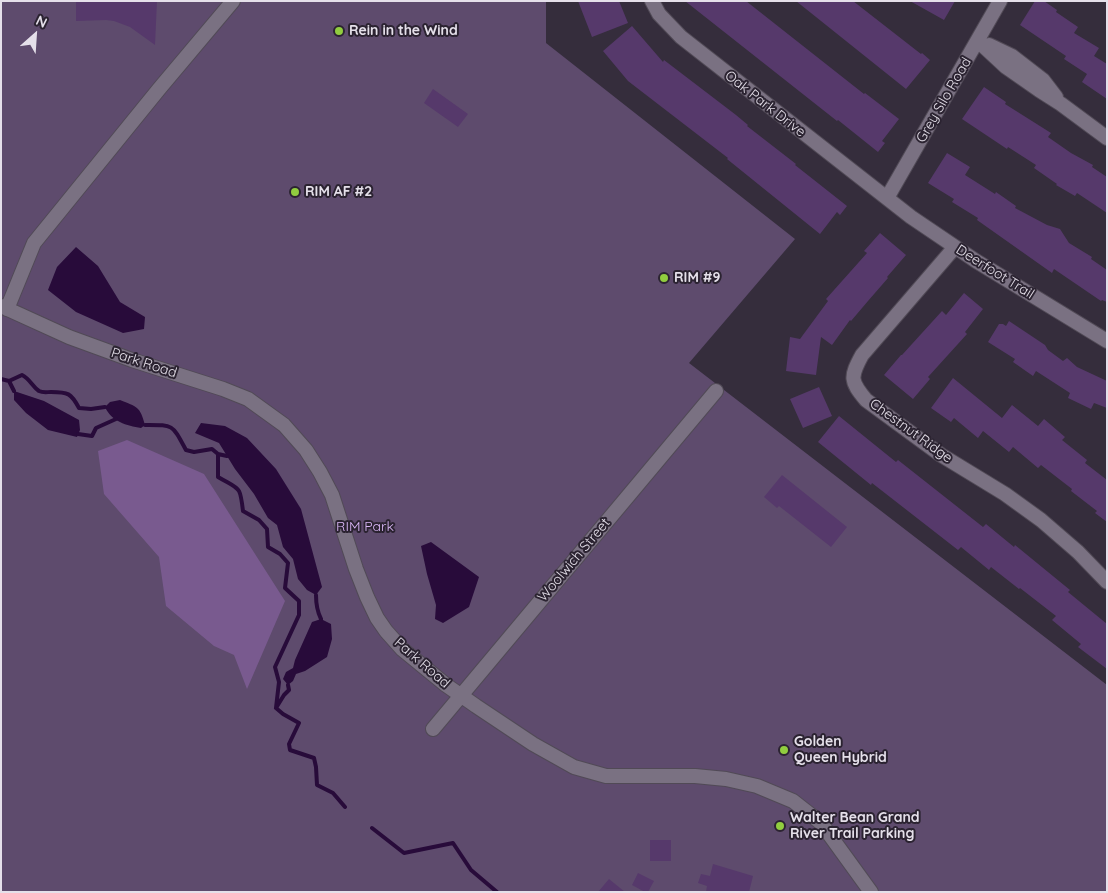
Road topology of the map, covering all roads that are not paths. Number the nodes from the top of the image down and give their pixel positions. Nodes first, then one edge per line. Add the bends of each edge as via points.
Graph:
1 (233, 1) edge
2 (652, 1) edge
3 (1000, 1) edge
4 (978, 41) junction
5 (1107, 138) edge
6 (887, 198) junction
7 (955, 247) junction
8 (4, 308) edge
9 (1107, 341) edge
10 (716, 391) dead end
11 (1107, 582) edge
12 (460, 696) junction
13 (433, 729) dead end
14 (871, 892) edge

1 - 8 street via 34,243
2 - 6 street, Oak Park Drive via 659,14 681,37
3 - 4 street, Grey Silo Road
4 - 5 street via 1012,56 1043,80 1061,104
4 - 6 street, Grey Silo Road
6 - 7 street, Deerfoot Trail
7 - 9 street, Deerfoot Trail
7 - 11 street, Chestnut Ridge via 862,356 853,376 857,389 866,400 941,455 1041,520
8 - 12 street, Park Road via 69,337 248,399 284,425 306,450 332,495 356,569 377,618 402,648
10 - 12 street, Woolwich Street
12 - 13 street, Woolwich Street
12 - 14 street, Park Road via 574,767 606,776 726,779 757,786 793,801 821,823

